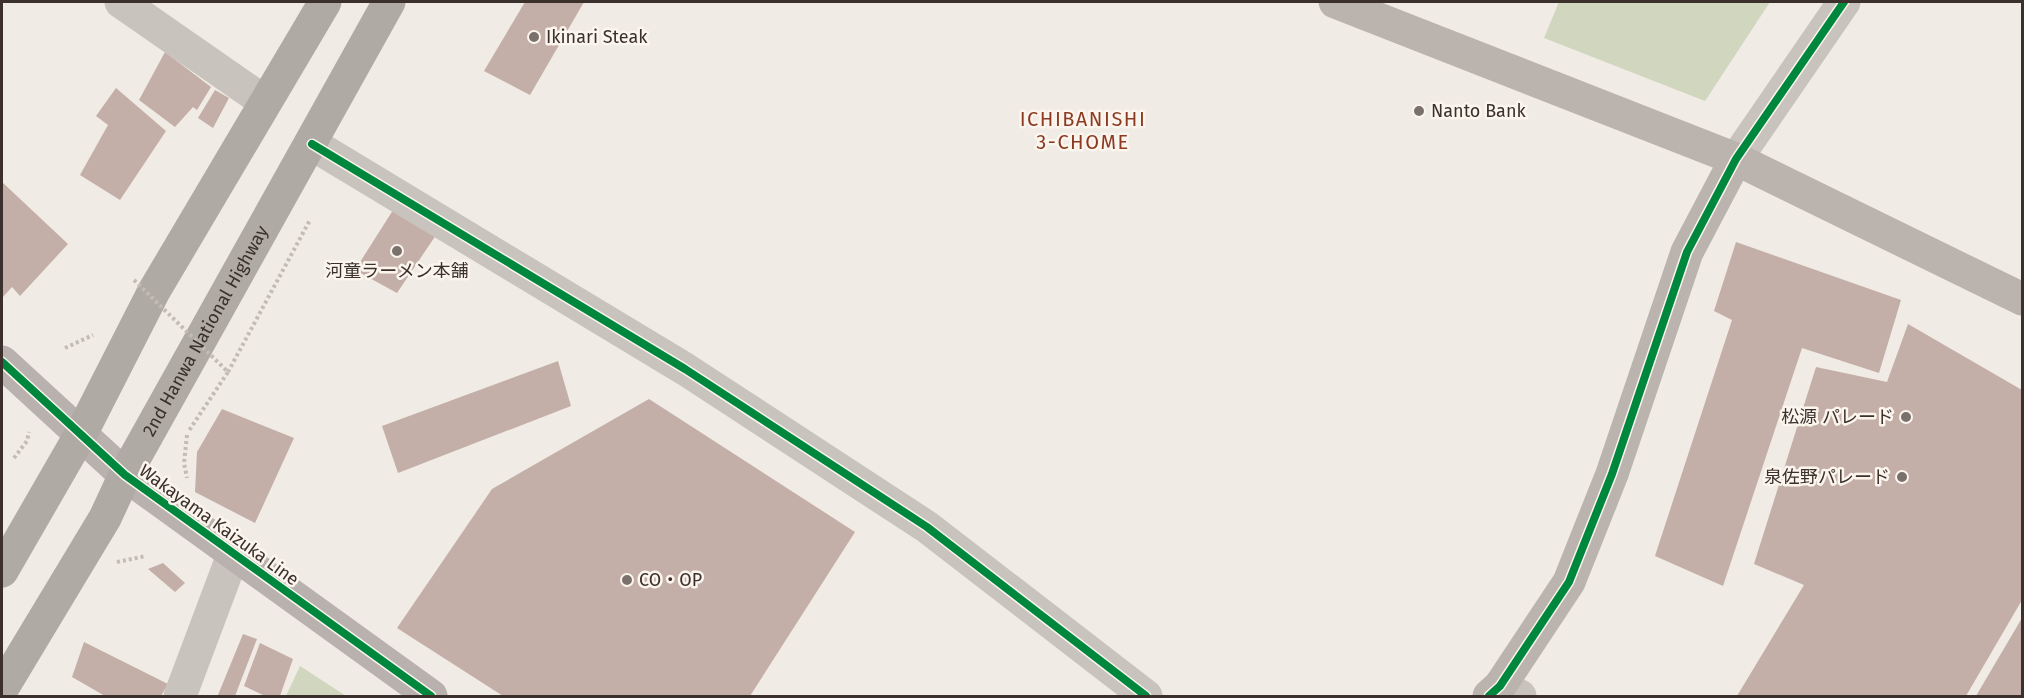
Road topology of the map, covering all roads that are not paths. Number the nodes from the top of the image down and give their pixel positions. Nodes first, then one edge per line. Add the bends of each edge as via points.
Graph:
1 (121, 2) edge
2 (326, 2) edge
3 (389, 2) edge
4 (1335, 2) edge
5 (1844, 2) edge
6 (265, 102) junction
7 (312, 144) junction
8 (1736, 159) junction
9 (2022, 299) edge
10 (2, 362) edge
11 (81, 434) junction
12 (125, 475) junction
13 (233, 555) junction
14 (2, 571) edge
15 (2, 689) edge
16 (1503, 693) edge
17 (180, 696) edge
18 (431, 696) edge
19 (1146, 696) edge

1 - 6 street
2 - 6 highway
3 - 7 highway, 2nd Hanwa National Highway
4 - 8 street
5 - 8 street
6 - 11 highway via 154,291
7 - 12 highway, 2nd Hanwa National Highway
7 - 19 street via 685,369 927,527
8 - 9 street
8 - 16 street via 1687,252 1612,474 1569,582
10 - 11 main road, Wakayama Kaizuka Line
11 - 12 main road, Wakayama Kaizuka Line
11 - 14 highway
12 - 13 main road, Wakayama Kaizuka Line
12 - 15 highway, 2nd Hanwa National Highway via 105,518
13 - 17 street
13 - 18 main road, Wakayama Kaizuka Line

